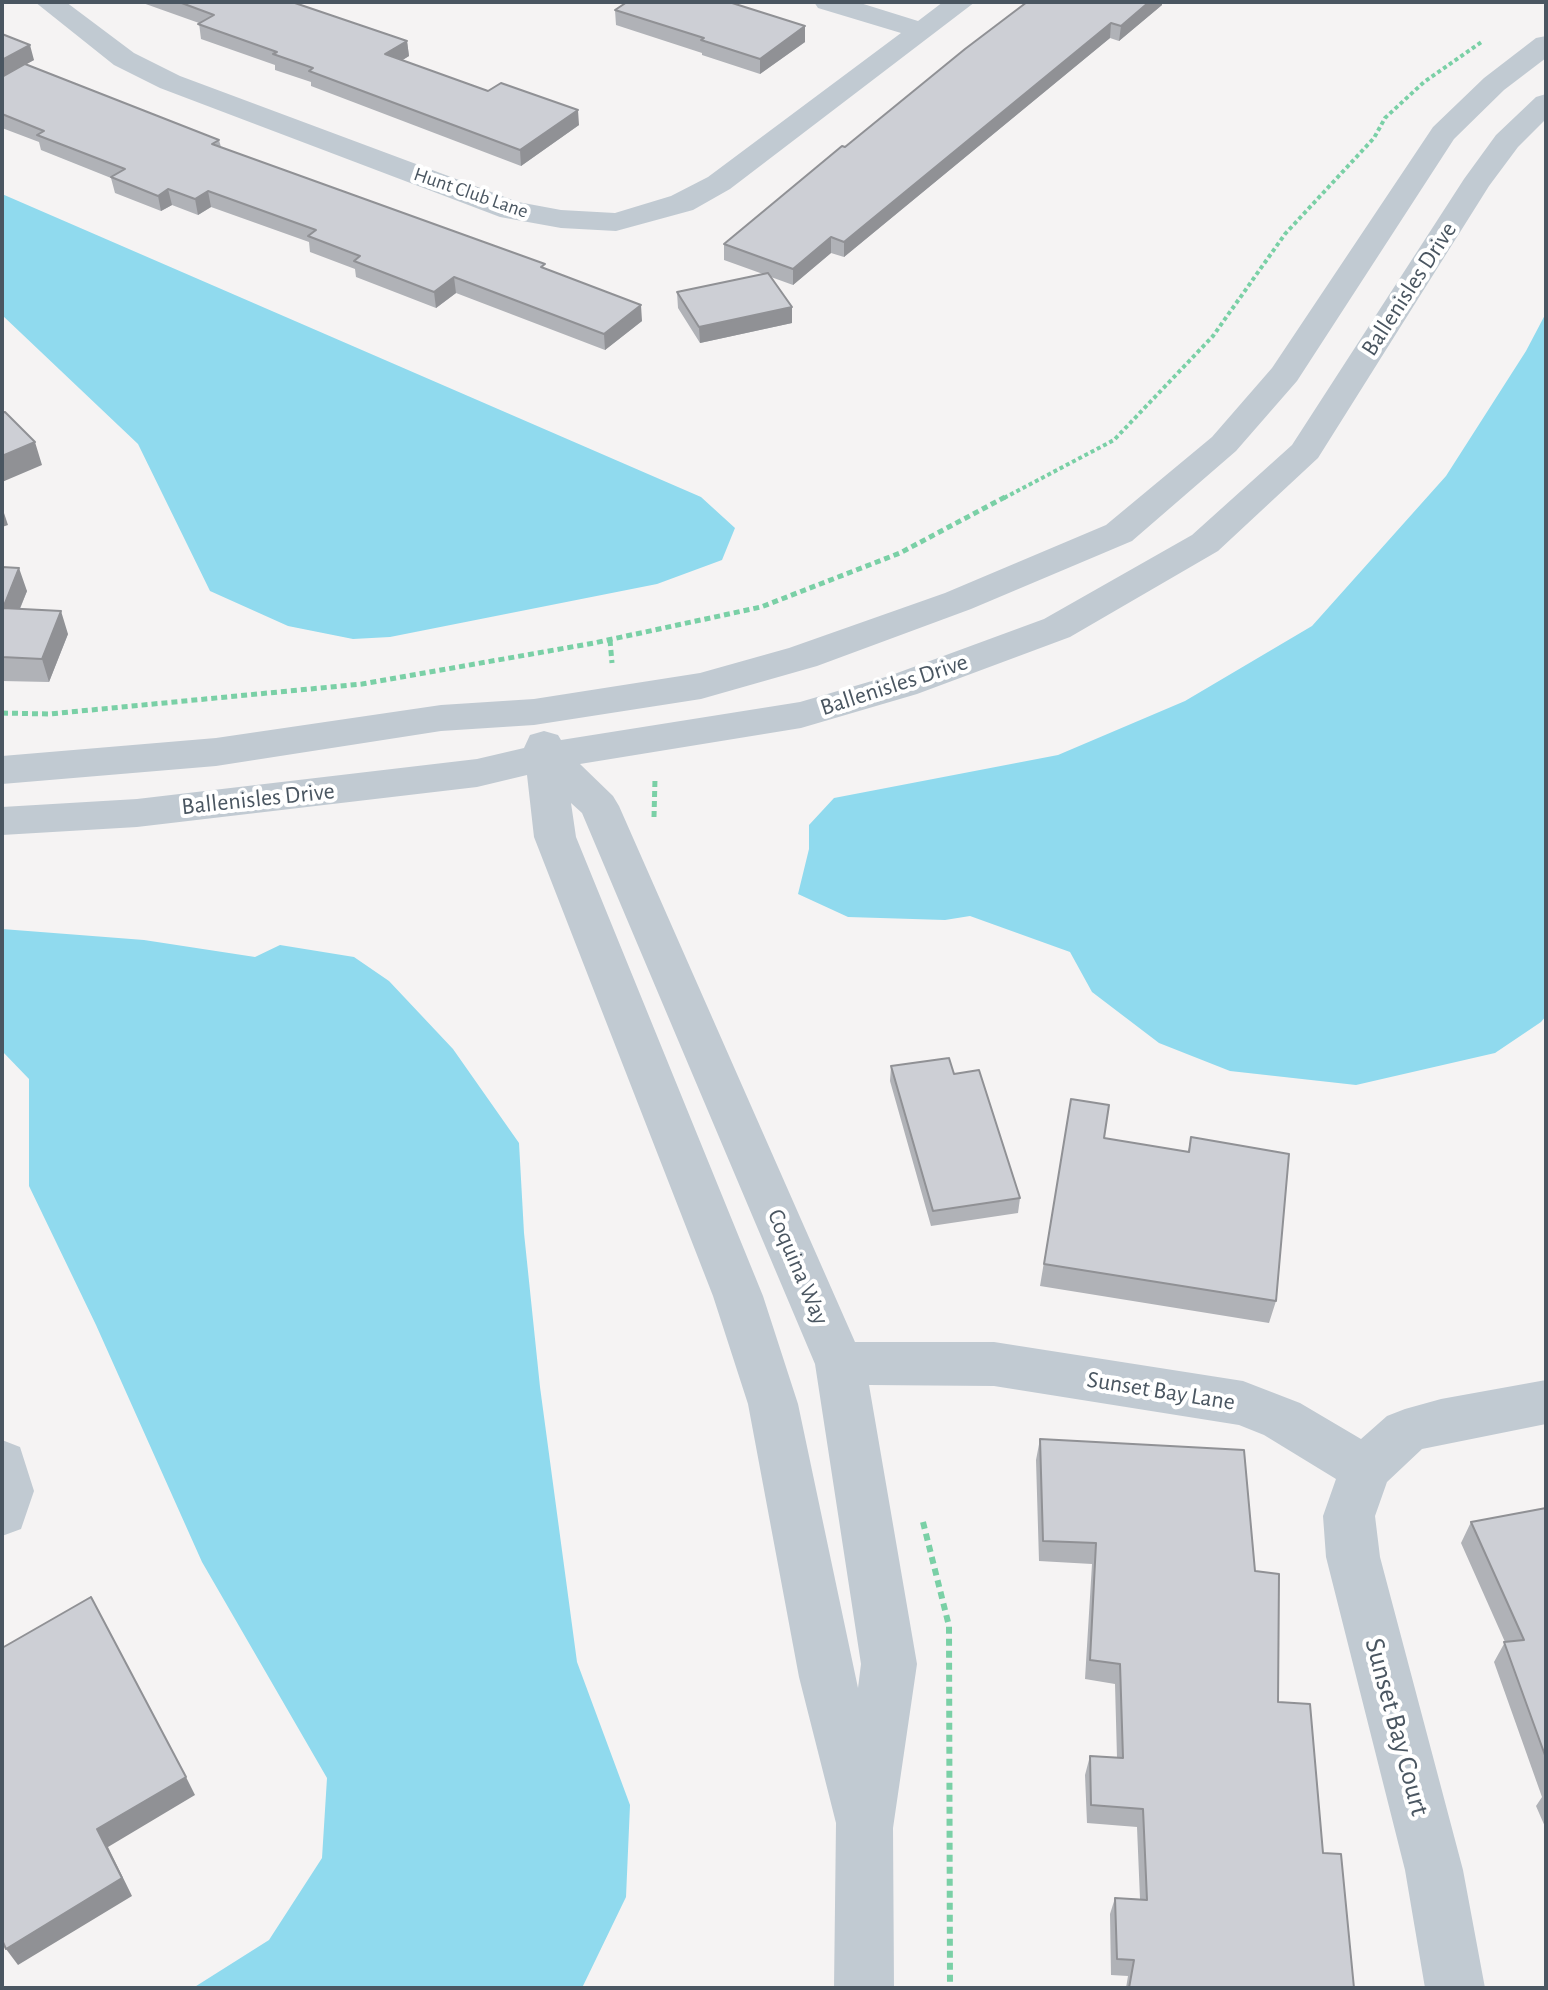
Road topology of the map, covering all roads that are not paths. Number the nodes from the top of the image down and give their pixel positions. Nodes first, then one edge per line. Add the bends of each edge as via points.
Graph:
1 (49, 2) edge
2 (828, 2) edge
3 (961, 2) edge
4 (922, 31) junction
5 (1546, 44) edge
6 (1546, 103) edge
7 (540, 734) junction
8 (2, 770) edge
9 (2, 821) edge
10 (840, 1364) junction
11 (1546, 1402) edge
12 (2, 1463) edge
13 (1365, 1469) junction
14 (2, 1512) edge
15 (864, 1828) junction
16 (864, 1988) edge
17 (1455, 1988) edge

1 - 4 street, Hunt Club Lane via 124,59 170,82 511,210 616,222 702,193
2 - 4 street
3 - 4 street, Hunt Club Lane
5 - 7 street, Ballenisles Drive via 1443,133 1285,374 1224,444 1119,533 958,601 803,657
6 - 7 street, Ballenisles Drive via 1507,141 1475,185 1306,451 1205,543 1057,628 903,685 801,715
7 - 8 street, Ballenisles Drive via 441,718 216,752
7 - 9 street, Ballenisles Drive via 477,773 137,813
7 - 10 street, Coquina Way via 599,806
7 - 15 street, Coquina Way via 555,837 738,1296 773,1404 827,1677
10 - 13 street, Sunset Bay Lane via 994,1364 1243,1403 1282,1419
10 - 15 street, Coquina Way via 889,1664
11 - 13 street via 1405,1432
12 - 14 street via 8,1491
13 - 17 street, Sunset Bay Court via 1349,1516 1353,1557 1434,1870
15 - 16 street, Coquina Way

